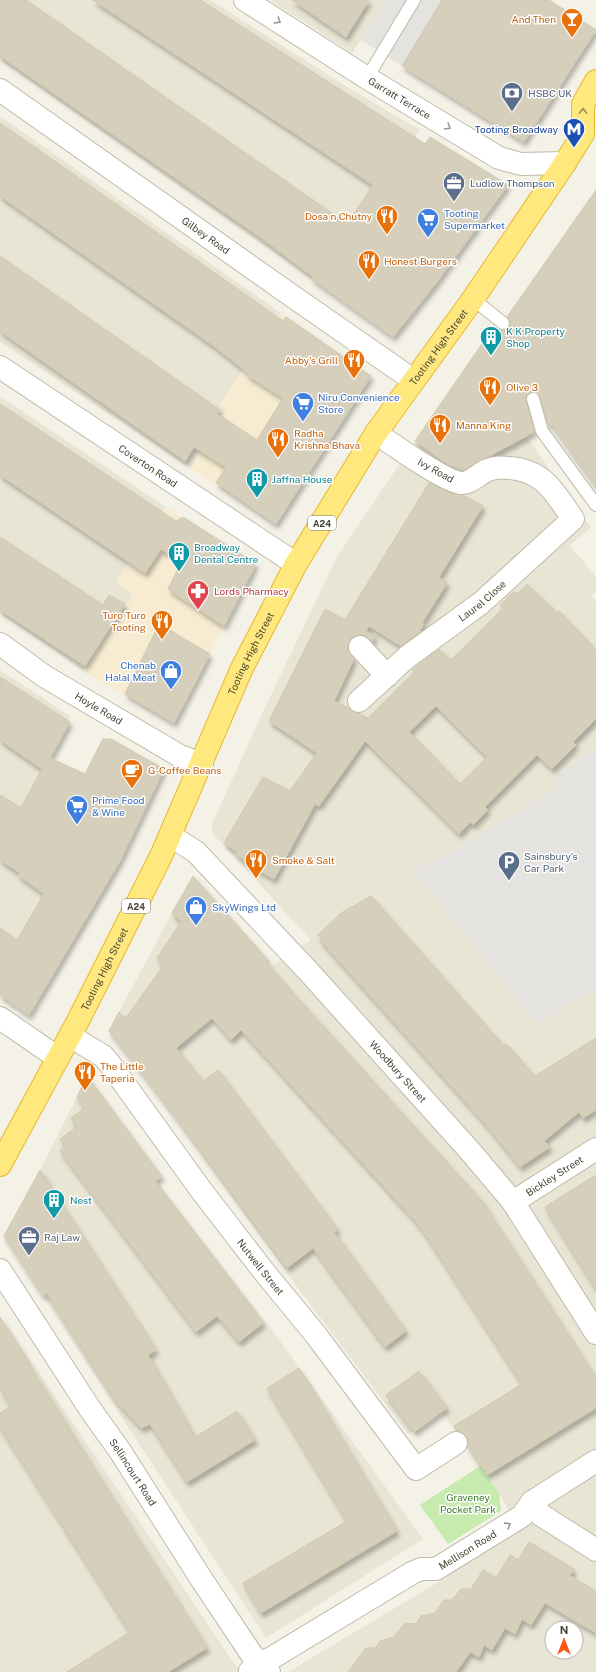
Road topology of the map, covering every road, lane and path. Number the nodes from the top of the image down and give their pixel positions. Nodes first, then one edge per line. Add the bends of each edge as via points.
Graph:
1 (245, 0) edge
2 (414, 0) edge
3 (367, 78) junction
4 (596, 80) edge
5 (0, 90) edge
6 (590, 132) edge
7 (566, 163) junction
8 (473, 299) junction
9 (503, 322) dead end
10 (0, 367) edge
11 (413, 380) junction
12 (533, 399) dead end
13 (376, 433) junction
14 (596, 505) edge
15 (573, 519) joint
16 (296, 564) junction
17 (0, 644) edge
18 (360, 647) dead end
19 (387, 676) junction
20 (359, 701) dead end
21 (202, 764) junction
22 (171, 836) junction
23 (0, 1018) edge
24 (70, 1036) junction
25 (58, 1058) junction
26 (596, 1150) edge
27 (0, 1165) edge
28 (513, 1202) junction
29 (0, 1270) edge
30 (596, 1333) edge
31 (456, 1443) dead end
32 (596, 1461) edge
33 (532, 1502) junction
34 (596, 1550) edge
35 (260, 1669) edge

1 -> 3 street, Garratt Terrace
2 - 3 lane
3 -> 7 street, Garratt Terrace via 500,158 521,164
6 -> 4 highway, Tooting High Street / A24 via 583,104
5 - 11 street, Gilbey Road
6 - 7 highway, Tooting High Street / A24
7 - 8 highway, Tooting High Street / A24
8 - 9 lane
8 - 11 highway, Tooting High Street / A24
10 - 16 street, Coverton Road
11 - 13 highway, Tooting High Street / A24
12 - 14 lane via 542,431
13 - 15 street, Ivy Road via 446,477 461,483 500,467 529,471 540,476 550,486
13 - 16 highway, Tooting High Street / A24
15 - 19 street, Laurel Close via 481,603 407,657
16 - 21 highway, Tooting High Street / A24 via 253,646
17 - 21 street, Hoyle Road via 44,676 180,756
18 - 19 street
19 - 20 street, Laurel Close
21 - 22 highway, Tooting High Street / A24
22 - 24 highway, Tooting High Street / A24
22 - 28 street, Woodbury Street via 196,852 309,972
23 - 25 street
24 - 25 highway, Tooting High Street / A24
24 - 31 street, Nutwell Street via 103,1056 110,1064 201,1190 316,1335 416,1469
25 - 27 highway, Tooting High Street / A24
26 - 28 street, Bickley Street
28 - 30 street, Woodbury Street
29 - 35 street, Sellincourt Road
32 - 33 street, Mellison Road
33 - 34 street via 541,1515
35 -> 33 street, Mellison Road via 412,1573 421,1569 436,1569 522,1516

